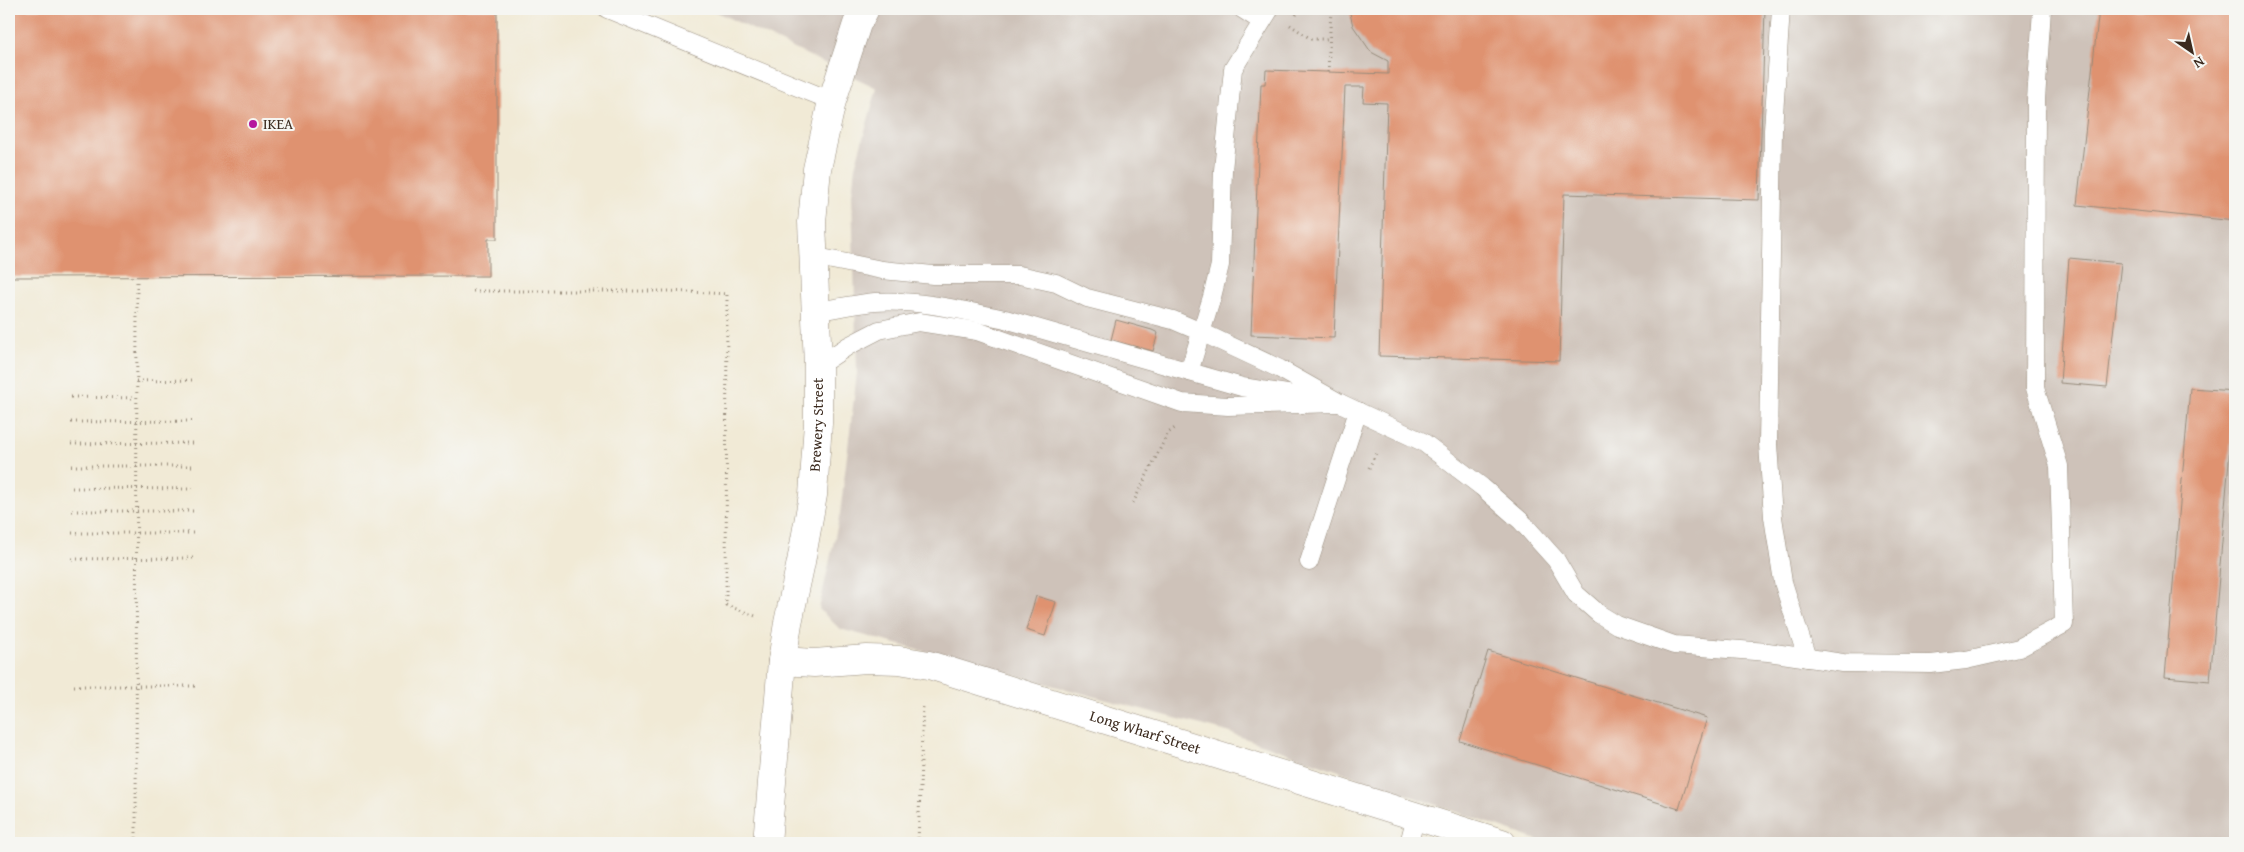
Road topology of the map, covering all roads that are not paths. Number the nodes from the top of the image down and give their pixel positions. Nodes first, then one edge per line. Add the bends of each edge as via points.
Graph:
1 (607, 9) edge
2 (865, 9) edge
3 (1242, 9) edge
4 (1781, 9) edge
5 (2042, 9) edge
6 (1266, 15) edge
7 (832, 102) junction
8 (812, 256) junction
9 (814, 312) junction
10 (1202, 332) junction
11 (818, 366) junction
12 (1189, 372) junction
13 (1340, 403) junction
14 (1358, 411) junction
15 (1309, 562) dead end
16 (1806, 658) junction
17 (782, 661) junction
18 (1416, 816) junction
19 (767, 843) edge
20 (1409, 843) edge
21 (1502, 843) edge

1 - 7 lane
2 - 7 street, Brewery Street via 857,24
3 - 6 lane
4 - 16 lane via 1773,130 1768,444 1773,517 1783,582
5 - 16 lane via 2036,100 2035,388 2059,466 2064,624 2019,648 1949,662 1866,664
6 - 10 lane via 1233,69 1223,170 1220,265
7 - 8 street, Brewery Street via 817,169
8 - 9 street, Brewery Street
8 - 10 lane via 882,270 933,275 1019,274 1056,283 1087,298 1173,320
9 - 11 street, Brewery Street
9 - 12 lane via 876,302 935,306 1005,319
10 - 12 lane
10 - 13 lane via 1280,369
11 - 13 lane via 879,330 919,322 977,331 1182,403 1228,406
11 - 17 street, Brewery Street via 813,495
12 - 13 lane via 1242,387
13 - 14 lane
14 - 15 lane
14 - 16 lane via 1423,442 1482,487 1521,521 1556,560 1576,594 1617,625 1674,645 1752,650
17 - 18 street, Long Wharf Street via 814,663 867,659 929,664
17 - 19 street, Brewery Street
18 - 20 lane
18 - 21 street, Long Wharf Street

